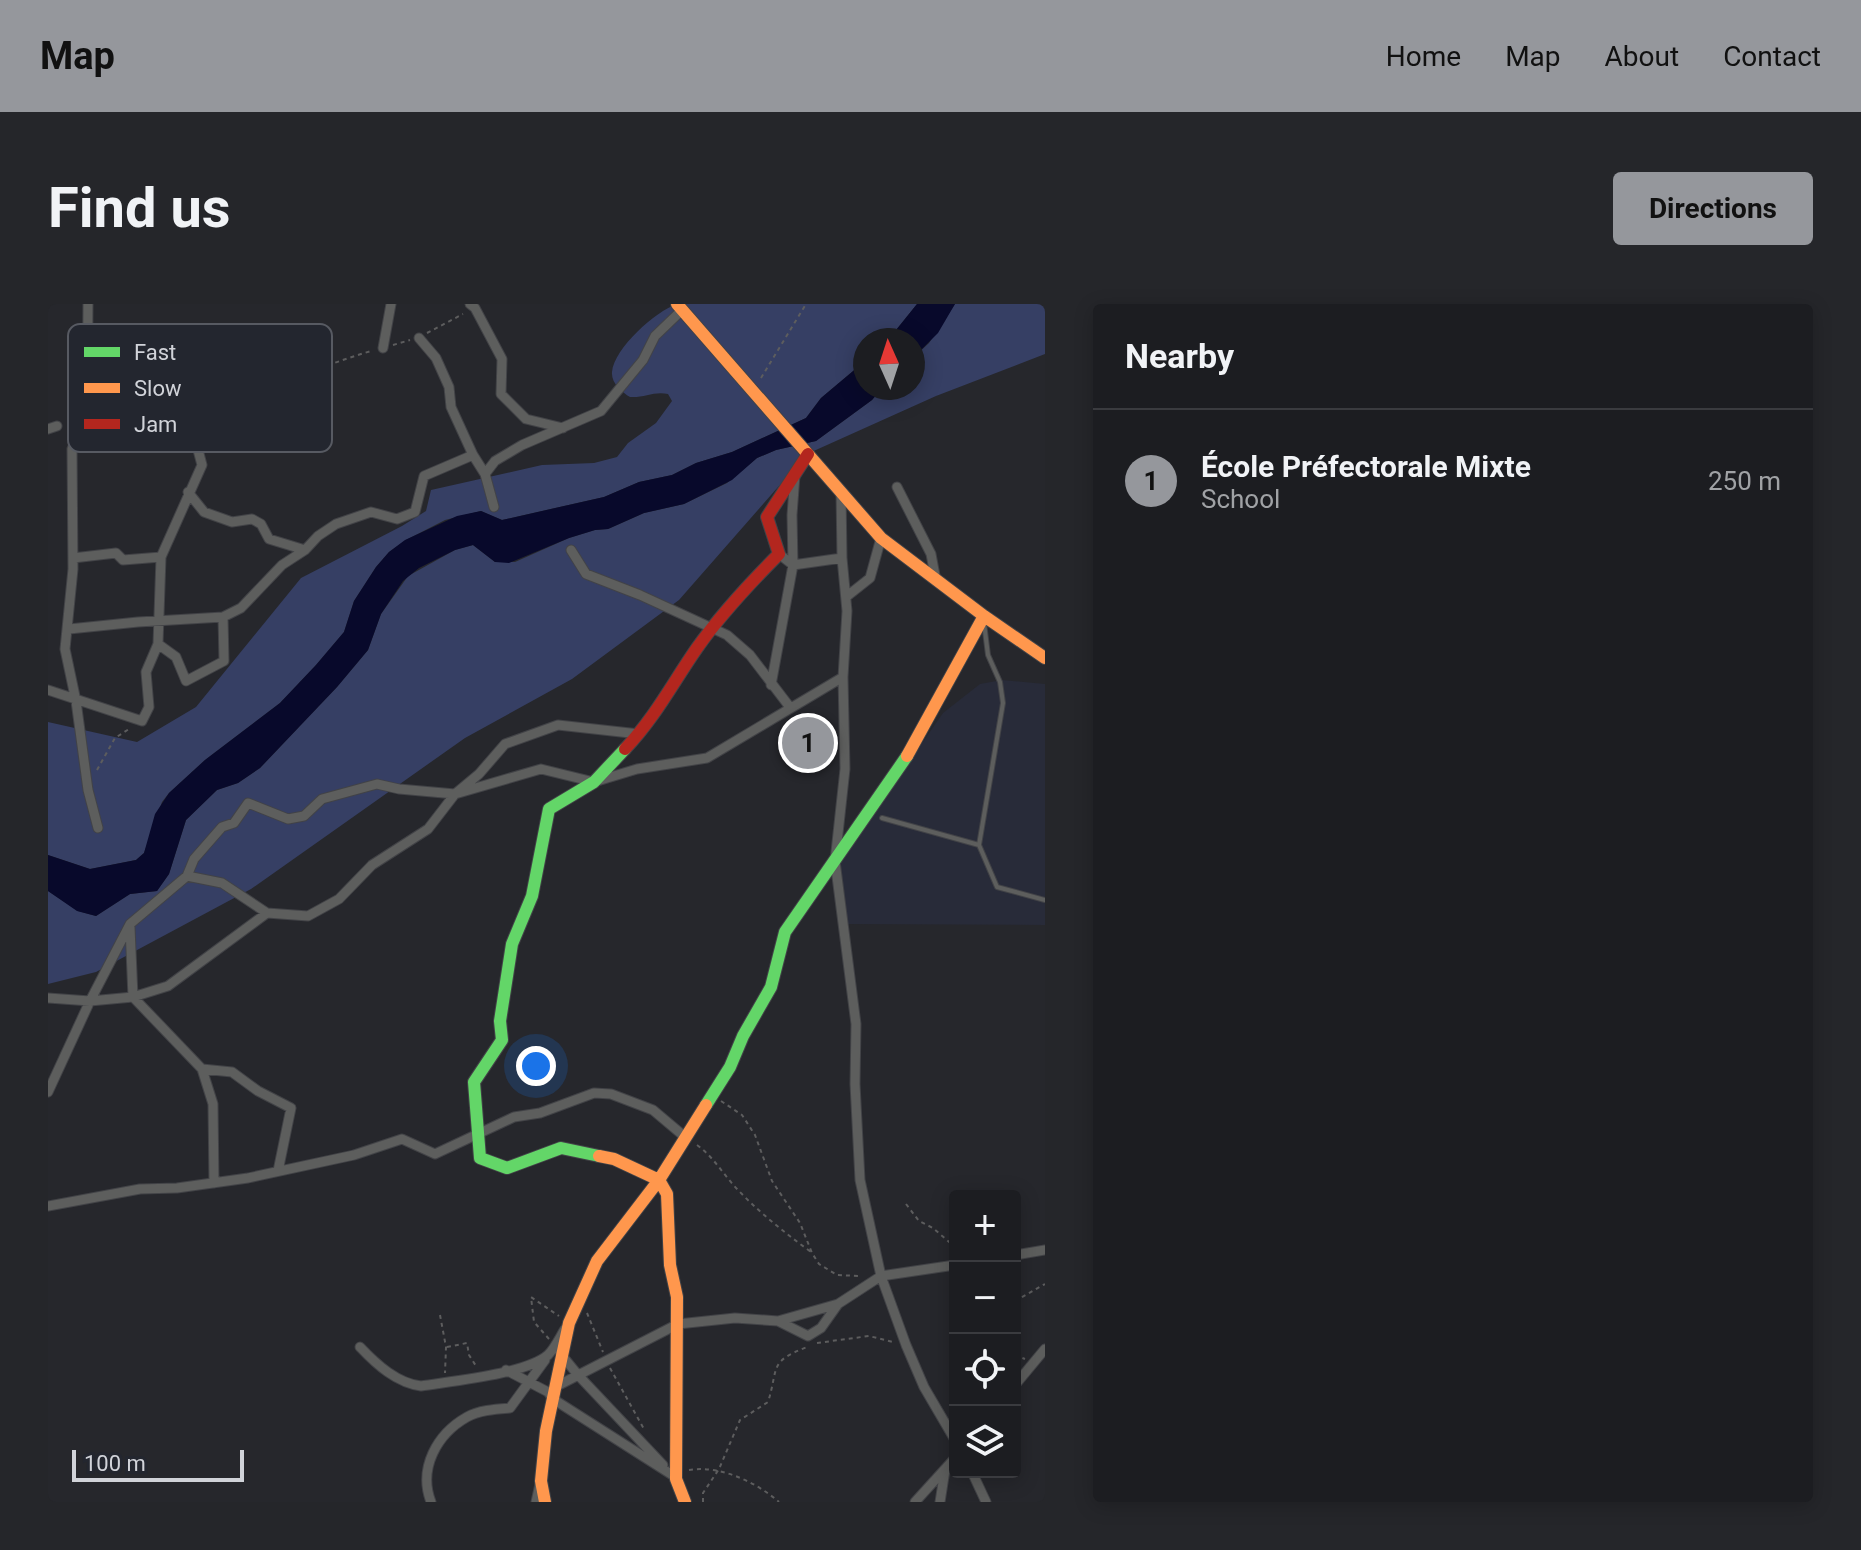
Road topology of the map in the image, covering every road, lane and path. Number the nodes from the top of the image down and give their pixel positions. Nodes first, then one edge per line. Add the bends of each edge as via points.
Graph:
1 (88, 304) edge
2 (391, 304) edge
3 (806, 304) edge
4 (472, 306) edge
5 (680, 307) edge
6 (87, 324) edge
7 (419, 338) junction
8 (383, 348) junction
9 (332, 363) edge
10 (756, 395) junction
11 (563, 428) junction
12 (72, 452) edge
13 (199, 452) edge
14 (808, 454) junction
15 (473, 455) junction
16 (485, 474) junction
17 (795, 475) junction
18 (897, 487) dead end
19 (188, 492) junction
20 (841, 492) junction
21 (494, 507) dead end
22 (881, 538) junction
23 (305, 550) junction
24 (571, 550) dead end
25 (779, 554) junction
26 (161, 557) junction
27 (73, 558) junction
28 (842, 558) junction
29 (793, 565) junction
30 (936, 581) junction
31 (846, 597) junction
32 (984, 616) junction
33 (223, 617) junction
34 (158, 620) junction
35 (69, 629) junction
36 (713, 630) junction
37 (158, 644) junction
38 (1045, 658) edge
39 (843, 677) junction
40 (771, 685) junction
41 (48, 690) edge
42 (76, 701) junction
43 (789, 706) junction
44 (142, 721) junction
45 (639, 734) junction
46 (594, 782) junction
47 (88, 790) junction
48 (455, 794) junction
49 (882, 818) dead end
50 (98, 828) dead end
51 (979, 845) junction
52 (835, 861) junction
53 (187, 876) junction
54 (1045, 900) edge
55 (267, 913) junction
56 (130, 924) junction
57 (133, 997) junction
58 (48, 998) edge
59 (90, 1001) junction
60 (202, 1069) junction
61 (48, 1092) edge
62 (713, 1096) junction
63 (478, 1133) junction
64 (685, 1137) junction
65 (278, 1171) junction
66 (659, 1180) junction
67 (214, 1183) junction
68 (906, 1204) dead end
69 (48, 1206) edge
70 (949, 1242) edge
71 (1045, 1250) edge
72 (812, 1253) junction
73 (1021, 1254) edge
74 (949, 1266) edge
75 (881, 1276) junction
76 (1045, 1284) edge
77 (581, 1297) junction
78 (1021, 1298) edge
79 (838, 1304) junction
80 (440, 1315) dead end
81 (778, 1321) junction
82 (569, 1323) junction
83 (678, 1324) junction
84 (906, 1345) junction
85 (360, 1347) dead end
86 (446, 1347) junction
87 (1045, 1349) edge
88 (556, 1352) junction
89 (606, 1361) junction
90 (506, 1370) junction
91 (492, 1373) junction
92 (578, 1375) junction
93 (1021, 1378) edge
94 (530, 1381) junction
95 (444, 1382) junction
96 (554, 1393) junction
97 (645, 1430) dead end
98 (949, 1430) edge
99 (949, 1465) edge
100 (945, 1470) junction
101 (717, 1471) junction
102 (676, 1476) junction
103 (975, 1478) edge
104 (541, 1481) junction
105 (431, 1502) edge
106 (536, 1502) edge
107 (545, 1502) edge
108 (685, 1502) edge
109 (703, 1502) edge
110 (779, 1502) edge
111 (915, 1502) edge
112 (940, 1502) edge
113 (986, 1502) edge

1 - 6 street
2 - 8 street
3 - 10 path
4 - 7 path
4 - 11 street via 502,359 501,394 526,419
5 - 10 street
5 - 11 street via 601,411
7 - 8 path
7 - 15 street via 436,358
8 - 9 path
10 - 14 street
11 - 16 street via 522,445 495,461
12 - 27 street
13 - 19 street via 202,465
14 - 17 street
14 - 20 street
15 - 16 street
15 - 23 street via 424,476 415,512 397,519 371,512 336,524
16 - 21 street
17 - 25 street via 767,517
17 - 29 street
18 - 30 street via 931,554
19 - 23 street via 204,512 232,522 252,519 269,539
19 - 26 street
20 - 22 street
20 - 28 street
22 - 30 street
22 - 31 street via 870,578
23 - 33 street via 282,565 241,608
24 - 36 street via 586,574
25 - 29 street
25 - 36 street
26 - 27 street via 123,560 116,553
26 - 34 street
27 - 35 street
28 - 29 street
28 - 31 street
29 - 40 street
30 - 32 street
31 - 39 street
32 - 38 street
32 - 51 lane via 988,655 1003,703
32 - 52 street via 916,741
33 - 34 street
33 - 37 street via 224,661 186,681 176,657
34 - 35 street
34 - 37 street
35 - 42 street via 65,649
36 - 40 street via 750,655
36 - 45 street
37 - 44 street via 146,672 149,707
39 - 43 street
39 - 52 street via 845,769
40 - 43 street
41 - 42 street
42 - 44 street
42 - 47 street
43 - 46 street via 707,758
44 - 47 path via 115,738
45 - 46 street
45 - 48 street via 558,725 518,738 495,752
46 - 48 street via 541,769
46 - 63 street via 549,809 532,896 512,944 502,1040 474,1082
47 - 50 street
48 - 53 street via 377,784 322,799 304,816 288,819 248,803 194,859
48 - 55 street via 428,829 372,865 339,899 308,916
49 - 51 lane
51 - 54 lane via 997,887
52 - 62 street via 785,932 771,987
52 - 75 street via 856,1024 860,1180
53 - 55 street via 222,883
53 - 56 street
55 - 57 street via 168,986
56 - 57 street
56 - 59 street
57 - 59 street
57 - 60 street
58 - 59 street
59 - 61 street
60 - 65 street via 232,1072 291,1108
60 - 67 street via 213,1104
62 - 64 street
62 - 72 path via 742,1115 755,1135 772,1181 800,1223
63 - 64 street via 594,1093 653,1110
63 - 65 street via 435,1154 402,1139
63 - 66 street via 480,1158 507,1168 561,1148 614,1159
64 - 66 street
64 - 72 path via 707,1152 763,1217
65 - 67 street
66 - 77 street via 597,1261
66 - 83 street via 667,1194
67 - 69 street via 140,1189
68 - 70 path via 919,1221
71 - 73 street
72 - 75 path via 837,1275
74 - 75 street
75 - 79 street
75 - 84 street
76 - 78 path
77 - 82 street
77 - 89 path
79 - 81 street
79 - 81 street via 821,1328 808,1336
80 - 86 path
81 - 83 street via 735,1318
82 - 88 street
82 - 88 path via 531,1297 534,1322
83 - 89 street
83 - 102 street
84 - 98 street
84 - 101 path via 854,1337 783,1356 768,1402 740,1420
85 - 95 street via 407,1385
86 - 91 path via 467,1343 476,1366
86 - 95 path
87 - 93 street
88 - 90 street
88 - 92 street
88 - 94 street
88 - 96 street
89 - 92 street
89 - 97 path
90 - 91 street
90 - 94 street
91 - 95 street
92 - 96 street
92 - 102 street
94 - 96 street
94 - 105 street via 510,1408 469,1416 442,1438 426,1475
96 - 102 street
96 - 104 street
99 - 100 street
100 - 111 street
100 - 112 street
101 - 102 path via 710,1467
101 - 109 path
101 - 110 path via 757,1485
102 - 108 street
103 - 113 street
104 - 106 street
104 - 107 street

